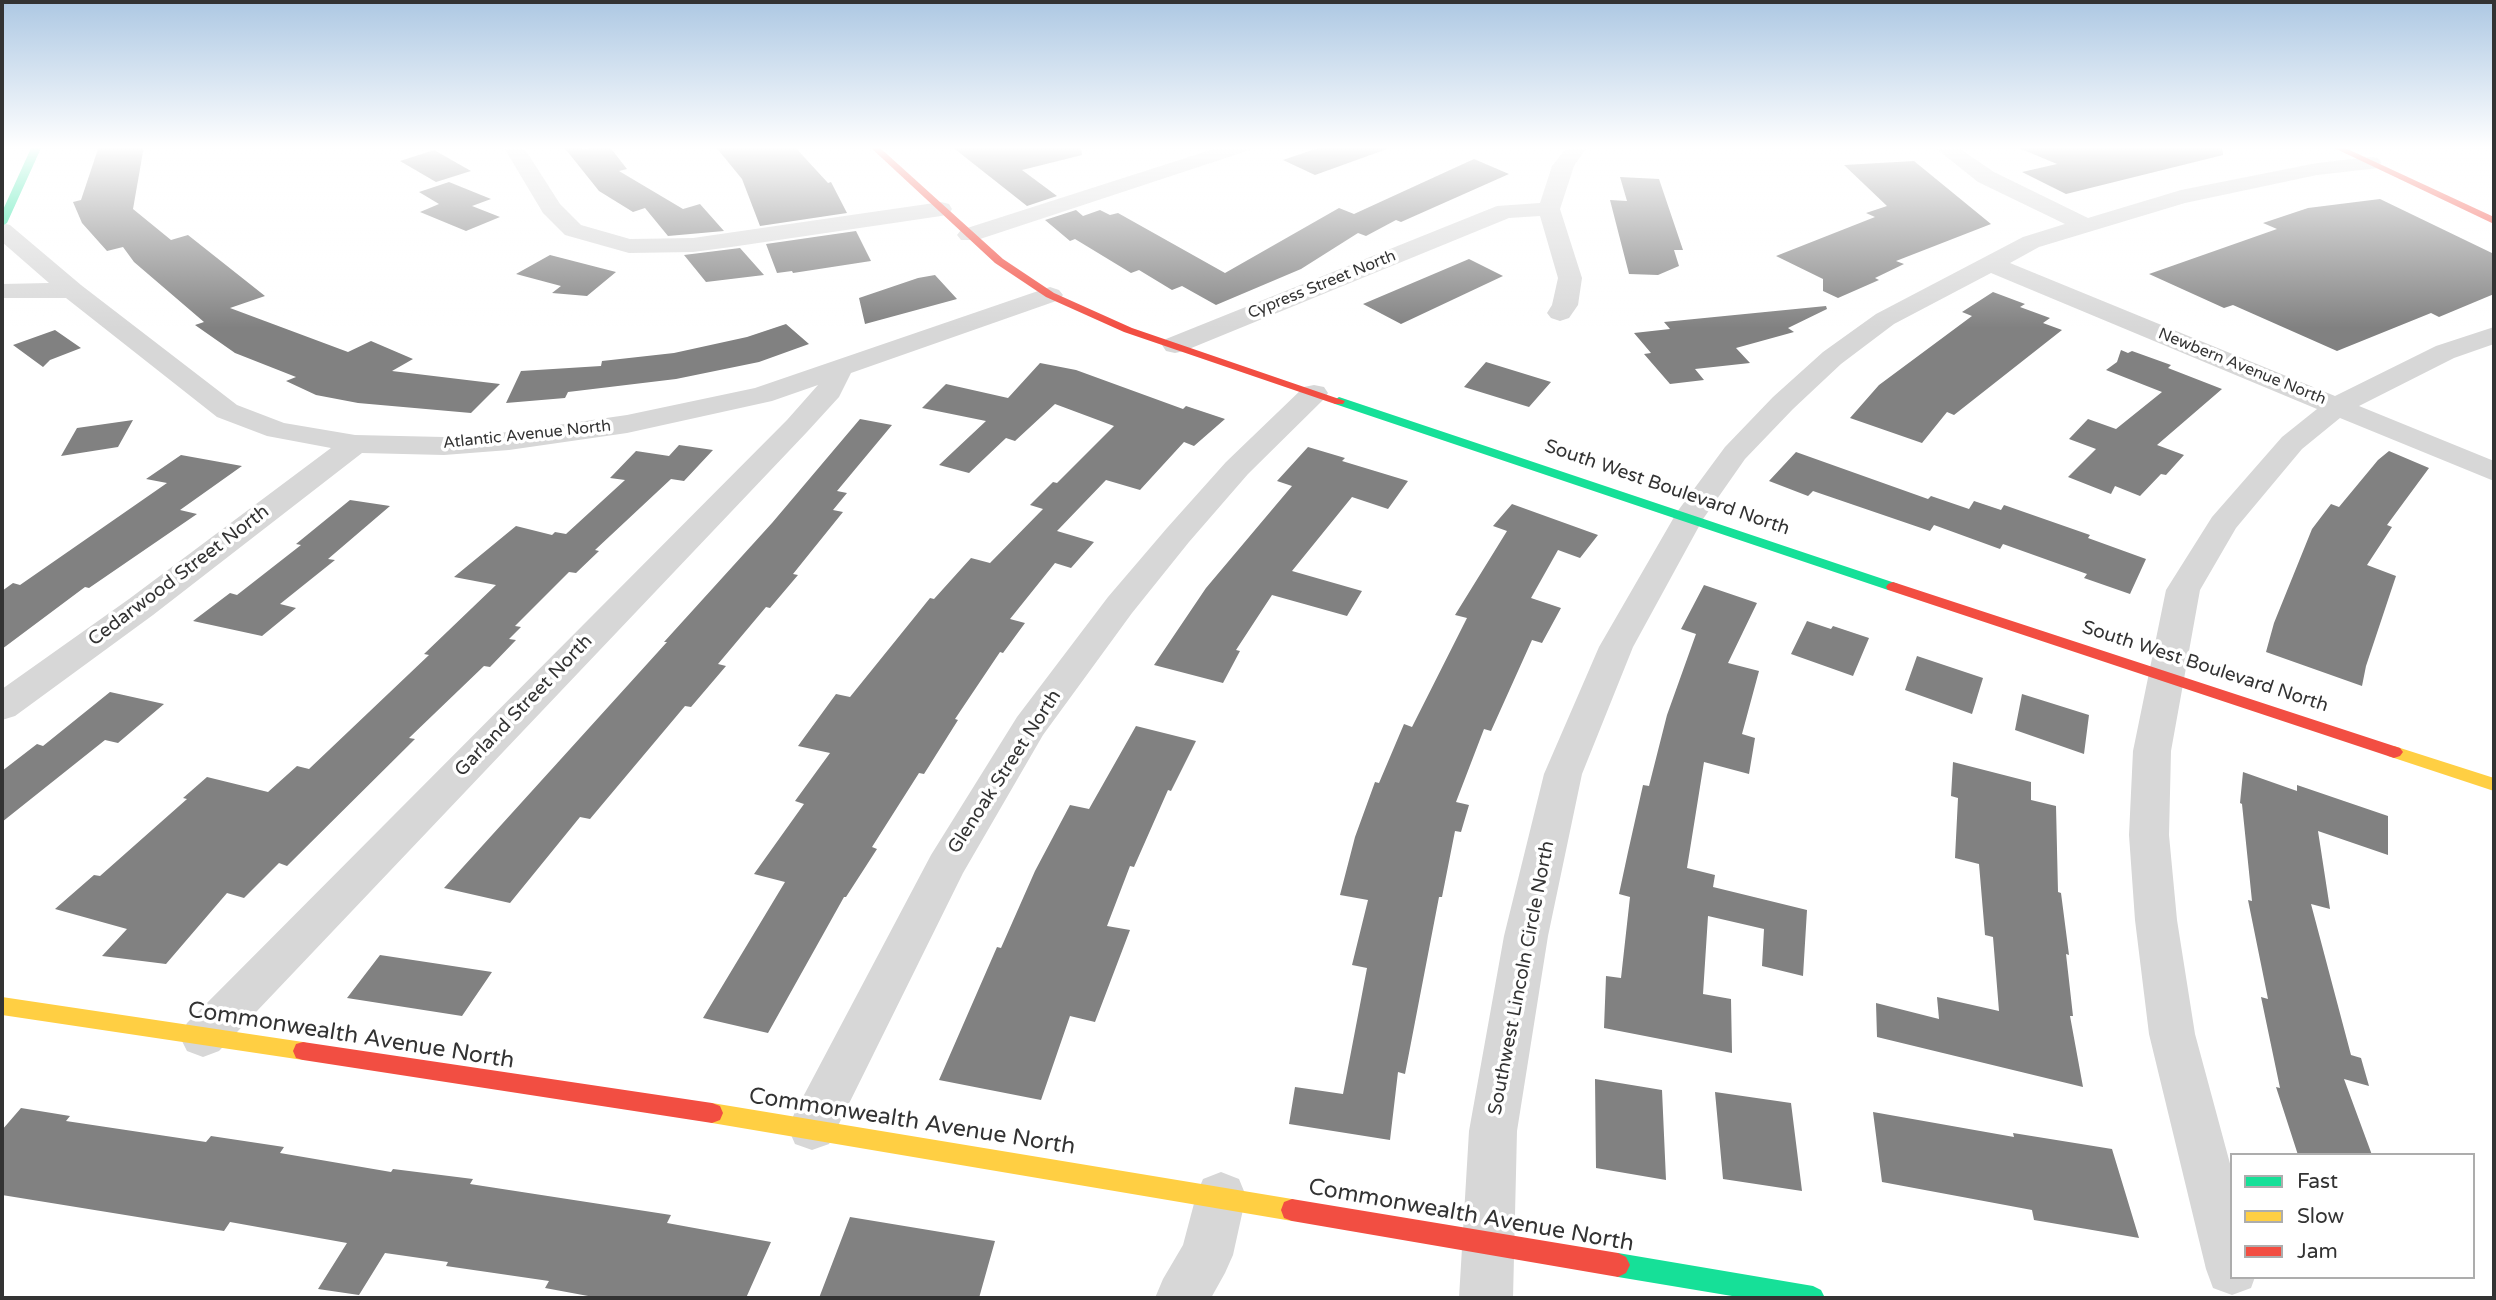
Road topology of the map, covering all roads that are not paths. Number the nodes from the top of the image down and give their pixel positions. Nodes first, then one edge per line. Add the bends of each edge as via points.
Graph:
1 (9, 207) edge
2 (550, 207) edge
3 (938, 207) edge
4 (1056, 207) edge
5 (2047, 207) edge
6 (2151, 207) edge
7 (2462, 207) edge
8 (941, 209) junction
9 (1549, 209) joint
10 (2494, 222) edge
11 (2, 223) edge
12 (2083, 224) junction
13 (2, 230) edge
14 (969, 235) junction
15 (1989, 262) junction
16 (72, 290) junction
17 (2, 291) edge
18 (1050, 295) junction
19 (1560, 313) dead end
20 (2494, 335) edge
21 (1175, 345) junction
22 (839, 370) junction
23 (1314, 393) junction
24 (2337, 407) junction
25 (355, 444) junction
26 (2494, 472) edge
27 (1688, 519) junction
28 (2165, 676) junction
29 (2, 707) edge
30 (2494, 785) edge
31 (2, 1006) edge
32 (202, 1037) junction
33 (812, 1128) junction
34 (1221, 1196) junction
35 (1489, 1242) junction
36 (2230, 1261) edge
37 (2235, 1279) edge
38 (1182, 1298) edge
39 (1486, 1298) edge
40 (1813, 1298) edge
41 (2240, 1298) edge

1 - 11 street
2 - 8 street via 573,230 629,246 718,242
3 - 8 street, South West Boulevard North
4 - 14 street
5 - 12 street
6 - 12 street, Southwest Lincoln Circle North
7 - 10 street
8 - 14 street, South West Boulevard North
9 - 19 street via 1570,278
9 - 21 street, Cypress Street North via 1505,211
12 - 15 street, Southwest Lincoln Circle North
13 - 16 street, Atlantic Avenue North
14 - 18 street, South West Boulevard North
15 - 24 street, Newbern Avenue North
15 - 27 street, Southwest Lincoln Circle North via 1885,320 1832,358 1735,453
16 - 17 street
16 - 25 street, Atlantic Avenue North via 227,411 277,430
18 - 21 street, South West Boulevard North via 1098,318
18 - 22 street, Atlantic Avenue North
20 - 24 street via 2445,352
21 - 23 street, South West Boulevard North
22 - 25 street, Atlantic Avenue North via 762,395 573,434 444,446
22 - 32 street, Garland Street North via 829,391 797,426
23 - 27 street, South West Boulevard North
23 - 33 street, Glenoak Street North via 1237,468 1178,535 1030,726 946,866
24 - 26 street, Newbern Avenue North
24 - 28 street via 2292,443 2223,524 2183,590
25 - 29 street, Cedarwood Street North
27 - 28 street, South West Boulevard North
27 - 35 street, Southwest Lincoln Circle North via 1616,647 1563,774 1525,936 1493,1131
28 - 30 street, South West Boulevard North
28 - 36 street via 2151,751 2149,835 2156,920 2172,1034
31 - 32 street, Commonwealth Avenue North
32 - 33 street, Commonwealth Avenue North
33 - 34 street, Commonwealth Avenue North
34 - 35 street, Commonwealth Avenue North
34 - 38 street via 1207,1255
35 - 39 street, Southwest Lincoln Circle North
35 - 40 street, Commonwealth Avenue North
37 - 41 street

